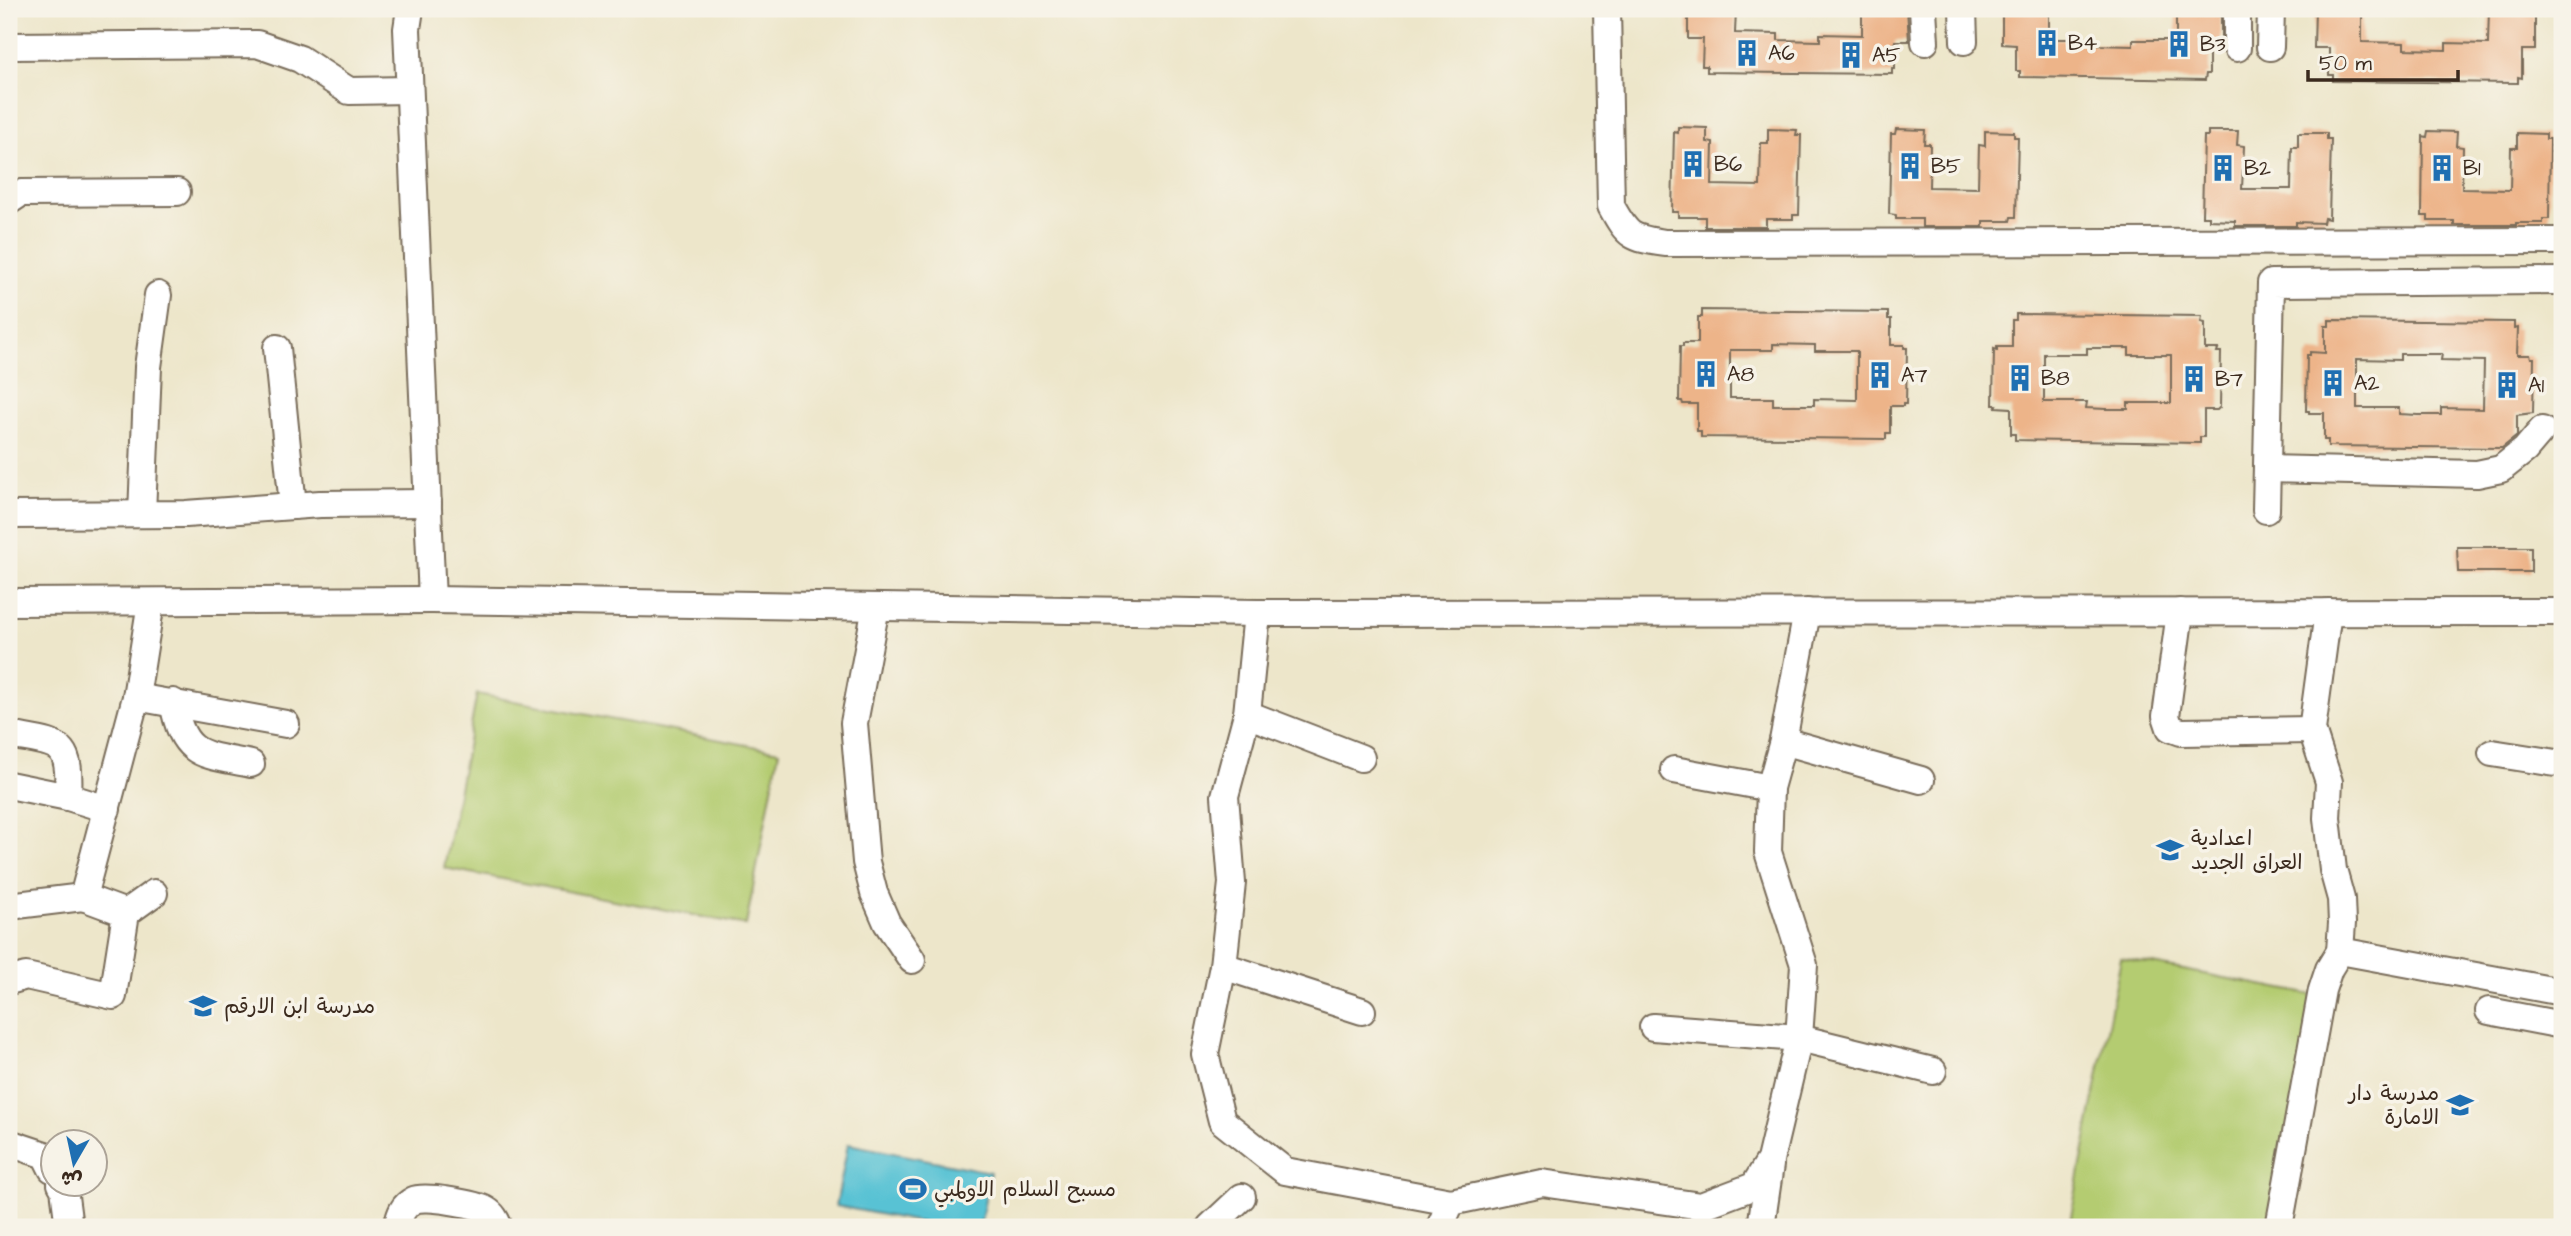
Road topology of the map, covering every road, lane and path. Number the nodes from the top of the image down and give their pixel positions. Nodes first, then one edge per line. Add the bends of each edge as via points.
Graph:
1 (410, 9) edge
2 (1607, 9) edge
3 (1923, 9) edge
4 (1963, 9) edge
5 (2238, 9) edge
6 (2271, 9) edge
7 (1964, 41) dead end
8 (1925, 42) dead end
9 (9, 46) edge
10 (2270, 47) dead end
11 (2237, 48) dead end
12 (410, 90) junction
13 (177, 192) dead end
14 (9, 201) edge
15 (2562, 241) edge
16 (2562, 281) edge
17 (158, 295) dead end
18 (277, 348) dead end
19 (2542, 430) dead end
20 (2267, 469) junction
21 (428, 503) junction
22 (293, 506) junction
23 (2266, 510) dead end
24 (142, 514) junction
25 (9, 515) edge
26 (432, 600) junction
27 (151, 601) junction
28 (9, 602) edge
29 (876, 607) junction
30 (1807, 612) junction
31 (2180, 612) junction
32 (2328, 612) junction
33 (2562, 612) edge
34 (1257, 613) junction
35 (136, 697) junction
36 (173, 702) junction
37 (1247, 714) junction
38 (286, 724) dead end
39 (2312, 730) junction
40 (9, 735) edge
41 (1783, 741) junction
42 (2492, 753) dead end
43 (1361, 758) dead end
44 (251, 764) dead end
45 (2562, 764) edge
46 (1674, 769) dead end
47 (1921, 780) dead end
48 (9, 785) edge
49 (1770, 788) junction
50 (68, 796) junction
51 (107, 809) junction
52 (154, 894) dead end
53 (83, 897) junction
54 (9, 906) edge
55 (127, 913) junction
56 (2340, 951) junction
57 (912, 960) dead end
58 (1223, 966) junction
59 (9, 981) edge
60 (2562, 992) edge
61 (1362, 1011) dead end
62 (2489, 1012) dead end
63 (2562, 1025) edge
64 (1653, 1027) dead end
65 (1798, 1038) junction
66 (1933, 1071) dead end
67 (9, 1143) edge
68 (1773, 1150) junction
69 (38, 1153) edge
70 (1242, 1197) dead end
71 (65, 1198) edge
72 (1451, 1202) junction
73 (452, 1215) edge
74 (69, 1227) edge
75 (397, 1227) edge
76 (499, 1227) edge
77 (1210, 1227) edge
78 (1440, 1227) edge
79 (1761, 1227) edge
80 (2279, 1227) edge

1 - 12 street
2 - 15 street via 1611,206 1622,227 1636,239 1665,243
3 - 8 street
4 - 7 street
5 - 11 street
6 - 10 street
9 - 12 street via 257,44 300,59 349,91
12 - 21 street
13 - 14 street via 21,193
16 - 20 street via 2271,283
17 - 24 street via 148,367
18 - 22 street
19 - 20 street via 2501,469 2477,474
20 - 23 street
21 - 22 street
21 - 26 street
22 - 24 street
24 - 25 street
26 - 27 street
26 - 29 street
27 - 28 street
27 - 35 street
29 - 34 street
29 - 57 street via 854,723 866,862 887,923
30 - 31 street
30 - 34 street
30 - 41 street
31 - 32 street
31 - 39 street via 2166,716 2170,728 2181,732
32 - 33 street
32 - 39 street
34 - 37 street
35 - 36 street
35 - 51 street
36 - 38 street
36 - 44 street via 183,736 200,754
37 - 43 street
37 - 58 street via 1225,796 1232,883
39 - 56 street via 2329,782 2327,818 2341,899
40 - 50 street via 55,744 66,754
41 - 47 street
41 - 49 street
42 - 45 street
46 - 49 street
48 - 50 street
49 - 65 street via 1768,852 1804,965
50 - 51 street
51 - 53 street
52 - 55 street
53 - 54 street
53 - 55 street
55 - 59 street via 113,996 26,976
56 - 60 street
56 - 80 street via 2322,990
58 - 61 street
58 - 72 street via 1205,1054 1222,1122 1285,1171
62 - 63 street
64 - 65 street
65 - 66 street
65 - 68 street
67 - 69 street
68 - 72 street via 1754,1186 1701,1206 1542,1183
68 - 79 street
70 - 77 street
71 - 74 street
72 - 78 street
73 - 75 street via 415,1199 401,1211
73 - 76 street via 483,1208

